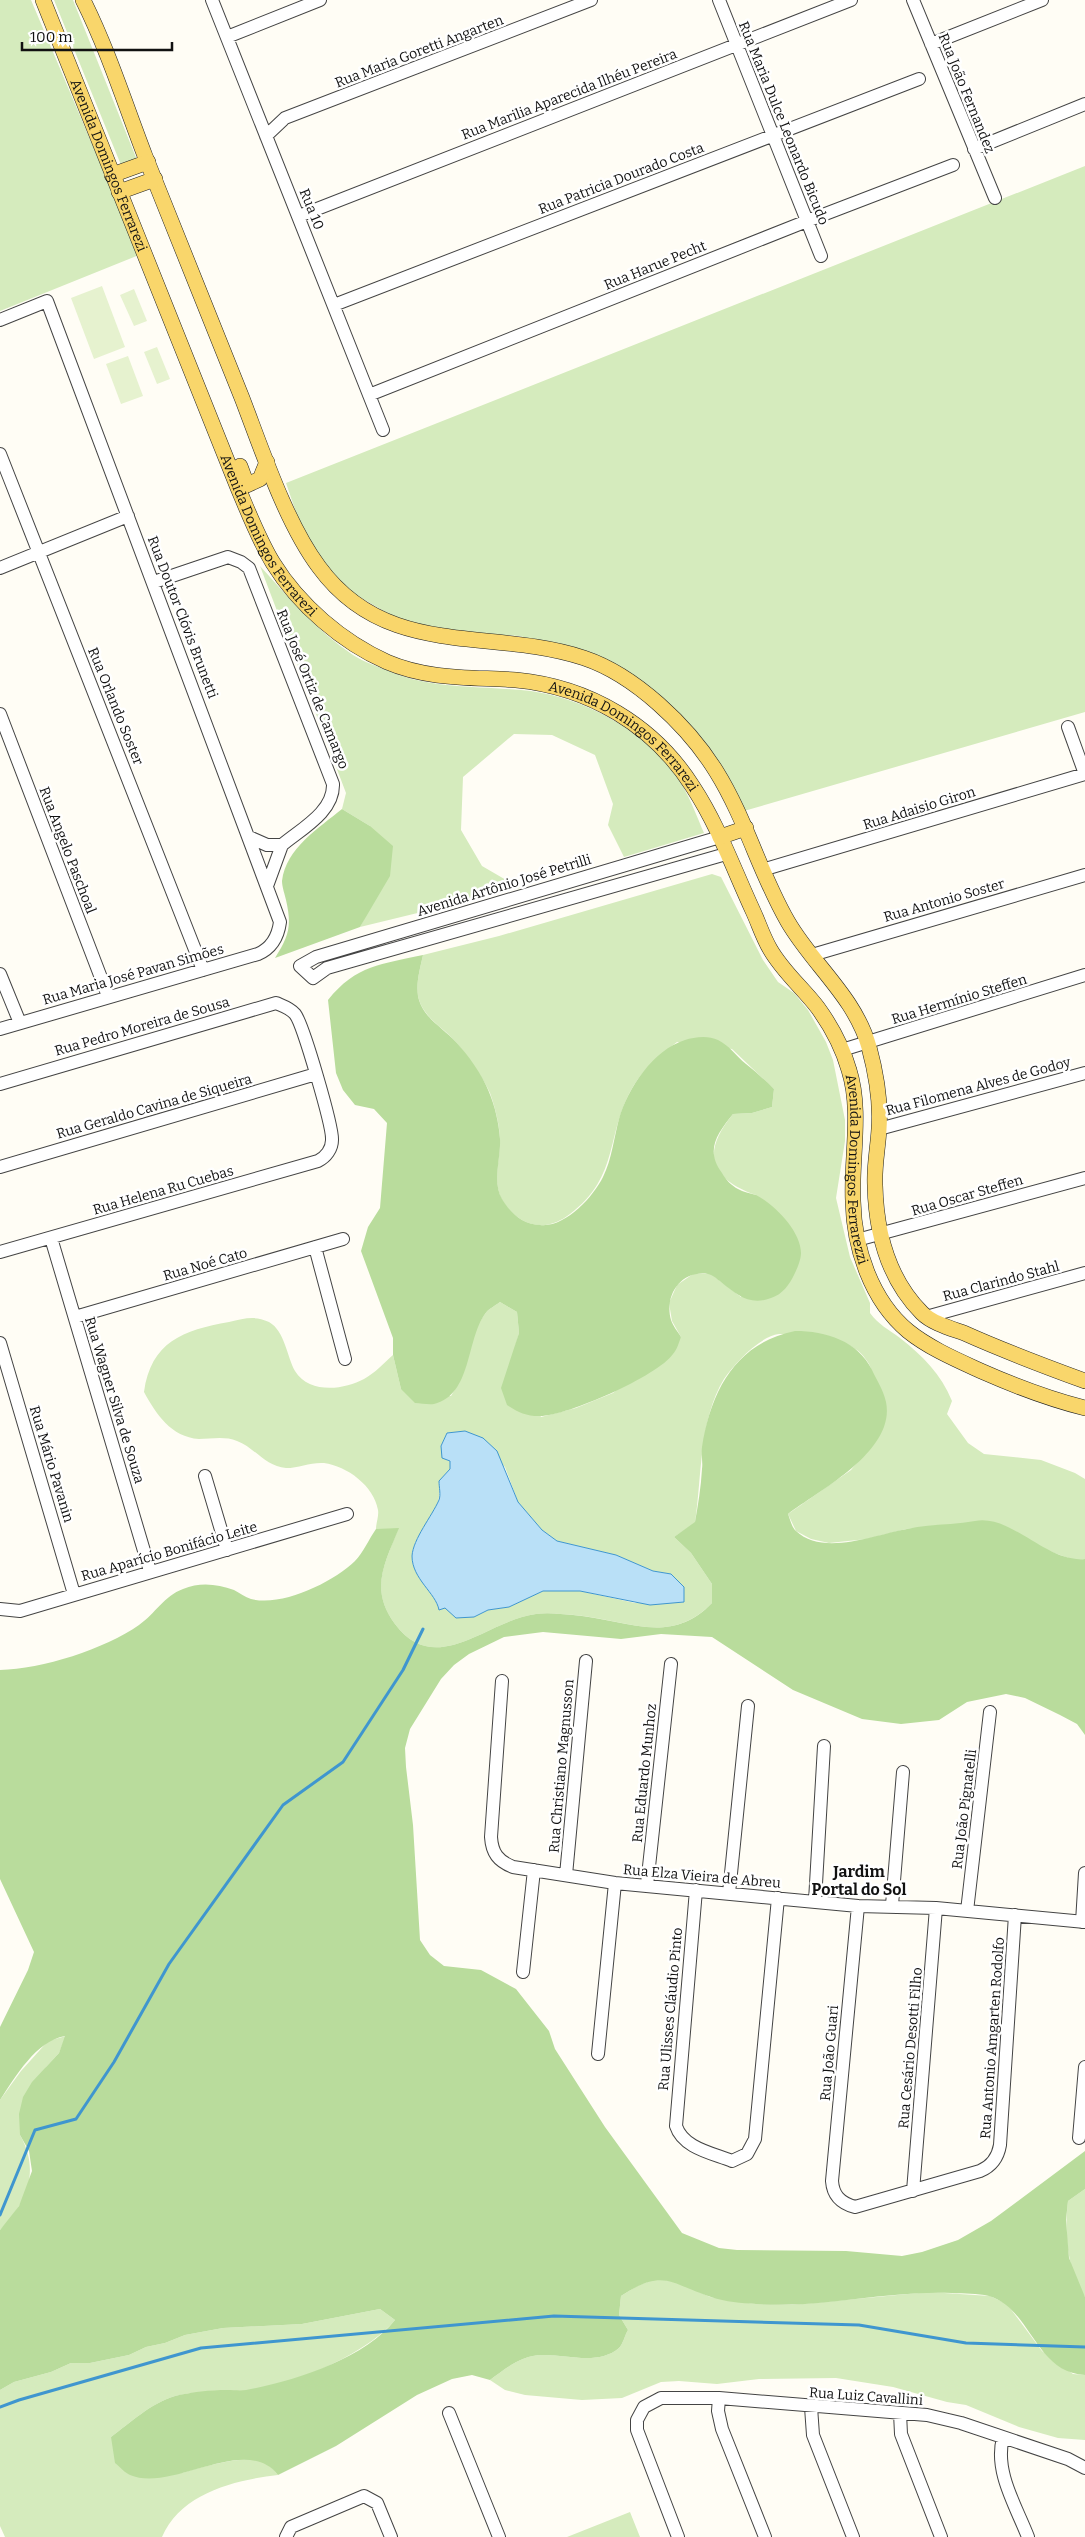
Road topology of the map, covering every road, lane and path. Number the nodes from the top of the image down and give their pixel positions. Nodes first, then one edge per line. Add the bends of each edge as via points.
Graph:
1 (43, 0) edge
2 (83, 0) edge
3 (212, 0) edge
4 (320, 0) edge
5 (591, 0) edge
6 (719, 0) edge
7 (851, 0) edge
8 (913, 0) edge
9 (1042, 0) edge
10 (227, 37) junction
11 (931, 44) junction
12 (736, 45) junction
13 (919, 79) dead end
14 (1085, 104) edge
15 (286, 118) junction
16 (259, 119) junction
17 (266, 136) junction
18 (772, 136) junction
19 (974, 149) junction
20 (148, 162) junction
21 (953, 166) dead end
22 (112, 175) junction
23 (155, 179) junction
24 (119, 192) junction
25 (995, 198) dead end
26 (299, 216) junction
27 (807, 221) junction
28 (821, 256) dead end
29 (334, 305) junction
30 (0, 320) edge
31 (369, 395) junction
32 (382, 430) dead end
33 (0, 454) edge
34 (267, 462) junction
35 (242, 486) junction
36 (128, 516) junction
37 (39, 552) junction
38 (0, 568) edge
39 (154, 582) junction
40 (0, 714) edge
41 (1068, 727) dead end
42 (1085, 774) edge
43 (746, 828) junction
44 (249, 837) junction
45 (720, 837) junction
46 (282, 845) junction
47 (728, 858) junction
48 (762, 870) junction
49 (1085, 875) edge
50 (267, 886) junction
51 (272, 944) joint
52 (812, 955) junction
53 (203, 970) junction
54 (0, 974) edge
55 (1085, 975) edge
56 (108, 996) junction
57 (20, 1023) junction
58 (0, 1029) edge
59 (868, 1043) junction
60 (842, 1050) junction
61 (1085, 1073) edge
62 (316, 1074) junction
63 (0, 1084) edge
64 (879, 1129) junction
65 (0, 1167) edge
66 (1085, 1178) edge
67 (880, 1235) junction
68 (51, 1238) junction
69 (343, 1239) dead end
70 (857, 1240) junction
71 (314, 1247) junction
72 (0, 1252) edge
73 (1085, 1273) edge
74 (75, 1317) junction
75 (926, 1317) junction
76 (0, 1343) edge
77 (345, 1359) dead end
78 (1085, 1381) edge
79 (1084, 1406) edge
80 (205, 1476) dead end
81 (347, 1514) dead end
82 (227, 1550) junction
83 (150, 1571) junction
84 (74, 1594) junction
85 (0, 1609) edge
86 (586, 1661) dead end
87 (671, 1664) dead end
88 (502, 1682) dead end
89 (748, 1706) dead end
90 (990, 1712) dead end
91 (824, 1746) dead end
92 (903, 1772) dead end
93 (534, 1870) junction
94 (1085, 1873) edge
95 (566, 1875) junction
96 (615, 1883) junction
97 (647, 1885) junction
98 (696, 1890) junction
99 (729, 1893) junction
100 (778, 1898) junction
101 (815, 1901) junction
102 (892, 1905) junction
103 (858, 1906) junction
104 (936, 1908) junction
105 (967, 1911) junction
106 (1015, 1915) junction
107 (1083, 1922) edge
108 (523, 1972) dead end
109 (598, 2054) dead end
110 (1085, 2067) edge
111 (1078, 2138) dead end
112 (913, 2191) junction
113 (719, 2398) junction
114 (811, 2408) junction
115 (449, 2413) dead end
116 (900, 2413) junction
117 (1003, 2438) junction
118 (1085, 2468) edge
119 (286, 2537) edge
120 (392, 2537) edge
121 (499, 2537) edge
122 (678, 2537) edge
123 (766, 2537) edge
124 (853, 2537) edge
125 (941, 2537) edge
126 (1028, 2537) edge

1 - 22 main road, Avenida Domingos Ferrarezi
2 - 20 main road, Avenida Domingos Ferrarezi
3 - 10 street, Rua 10
4 - 10 street
5 - 15 street, Rua Maria Goretti Angarten
6 - 12 street, Rua Maria Dulce Leonardo Bicudo
7 - 12 street, Rua Marilia Aparecida Ilhéu Pereira
8 - 11 street, Rua João Fernandez
9 - 11 street
10 - 16 street, Rua 10
11 - 19 street, Rua João Fernandez
12 - 18 street, Rua Maria Dulce Leonardo Bicudo
12 - 26 street, Rua Marilia Aparecida Ilhéu Pereira
13 - 18 street, Rua Patricia Dourado Costa
14 - 19 street
15 - 16 street, Rua Maria Goretti Angarten
15 - 17 street, Rua Maria Goretti Angarten
16 - 17 street, Rua 10
17 - 26 street, Rua 10
18 - 27 street, Rua Maria Dulce Leonardo Bicudo
18 - 29 street, Rua Patricia Dourado Costa
19 - 25 street, Rua João Fernandez
20 - 22 main road
20 - 23 main road, Avenida Domingos Ferrarezi
21 - 27 street, Rua Harue Pecht
22 - 24 main road, Avenida Domingos Ferrarezi
23 - 24 main road
23 - 34 main road, Avenida Domingos Ferrarezi
24 - 35 main road, Avenida Domingos Ferrarezi via 195,377 209,388
26 - 29 street, Rua 10
27 - 28 street, Rua Maria Dulce Leonardo Bicudo
27 - 31 street, Rua Harue Pecht
29 - 31 street, Rua 10
30 - 36 street, Rua Doutor Clóvis Brunetti via 46,301
31 - 32 street, Rua 10
33 - 37 street, Rua Orlando Soster
34 - 35 main road via 260,479
34 - 43 main road, Avenida Domingos Ferrarezi via 300,535 318,566 354,602 373,615 415,631 464,641 497,641 540,648 587,659 625,680 657,703 687,733 716,771
35 - 45 main road, Avenida Domingos Ferrarezi via 260,538 275,566 314,612 346,638 388,662 415,671 462,679 515,680 553,686 598,702 636,723 667,751 692,786
36 - 37 street
36 - 39 street, Rua Doutor Clóvis Brunetti
37 - 38 street
37 - 53 street, Rua Orlando Soster
39 - 44 street, Rua Doutor Clóvis Brunetti
39 - 46 street, Rua José Ortiz de Camargo via 228,557 249,568 333,784 327,806
40 - 56 street, Rua Angelo Paschoal
41 - 42 street
42 - 48 street, Rua Adaisio Giron
43 - 45 main road
43 - 48 main road, Avenida Domingos Ferrarezzi
44 - 46 street via 267,845
44 - 50 street, Rua Doutor Clóvis Brunetti
45 - 47 main road, Avenida Domingos Ferrarezzi
45 - 47 street, Avenida Artônio José Petrilli via 316,957 300,966 313,978 327,968
46 - 50 street, Rua José Ortiz de Camargo
47 - 48 main road
47 - 60 main road, Avenida Domingos Ferrarezzi via 770,949 788,976 818,1009
48 - 52 main road, Avenida Domingos Ferrarezzi via 789,924
49 - 52 street, Rua Antonio Soster
50 - 51 street, Rua Doutor Clóvis Brunetti via 280,922
51 - 53 street, Rua Maria José Pavan Simões via 258,954
52 - 59 main road, Avenida Domingos Ferrarezzi via 840,990
53 - 56 street, Rua Maria José Pavan Simões
54 - 57 street
55 - 59 street, Rua Hermínio Steffen
56 - 57 street, Rua Maria José Pavan Simões
57 - 58 street, Rua Maria José Pavan Simões
59 - 60 street, Rua Hermínio Steffen
59 - 64 main road, Avenida Domingos Ferrarezzi via 878,1086
60 - 70 main road, Avenida Domingos Ferrarezzi via 854,1091 852,1200
61 - 64 street, Rua Filomena Alves de Godoy
62 - 63 street, Rua Pedro Moreira de Sousa via 298,1018 291,1010 276,1003
62 - 65 street, Rua Geraldo Cavina de Siqueira
62 - 68 street, Rua Helena Ru Cuebas via 332,1135 329,1150 318,1161
64 - 67 main road, Avenida Domingos Ferrarezzi via 875,1186
66 - 67 street, Rua Oscar Steffen
67 - 70 street, Rua Oscar Steffen
67 - 75 main road, Avenida Domingos Ferrarezzi via 896,1277
68 - 72 street, Rua Helena Ru Cuebas
68 - 74 street, Rua Wagner Silva de Souza
69 - 71 street, Rua Noé Cato
70 - 79 main road, Avenida Domingos Ferrarezzi via 878,1295 908,1330 1004,1382 1049,1399
71 - 74 street, Rua Noé Cato
71 - 77 street
73 - 75 street, Rua Clarindo Stahl
74 - 83 street, Rua Wagner Silva de Souza
75 - 78 main road, Avenida Domingos Ferrarezzi via 1028,1361
76 - 84 street, Rua Mário Pavanin
80 - 82 street
81 - 82 street, Rua Aparício Bonifácio Leite
82 - 83 street, Rua Aparício Bonifácio Leite
83 - 84 street, Rua Aparício Bonifácio Leite
84 - 85 street, Rua Aparício Bonifácio Leite via 20,1611
86 - 95 street, Rua Christiano Magnusson
87 - 97 street, Rua Eduardo Munhoz
88 - 93 street, Rua Elza Vieira de Abreu via 492,1847 504,1863
89 - 99 street
90 - 105 street, Rua João Pignatelli
91 - 101 street
92 - 102 street
93 - 95 street, Rua Elza Vieira de Abreu
93 - 108 street
94 - 107 street
95 - 96 street, Rua Elza Vieira de Abreu
96 - 97 street, Rua Elza Vieira de Abreu
96 - 109 street
97 - 98 street, Rua Elza Vieira de Abreu
98 - 99 street, Rua Elza Vieira de Abreu
98 - 100 street, Rua Ulisses Cláudio Pinto via 676,2115 678,2131 688,2143 732,2161 747,2154 755,2139
99 - 100 street, Rua Elza Vieira de Abreu
100 - 101 street, Rua Elza Vieira de Abreu
101 - 103 street, Rua Elza Vieira de Abreu
102 - 103 street, Rua Elza Vieira de Abreu
102 - 104 street, Rua Elza Vieira de Abreu
103 - 112 street, Rua João Guari via 832,2180 841,2201 855,2207
104 - 105 street, Rua Elza Vieira de Abreu
104 - 112 street, Rua Cesário Desotti Filho
105 - 106 street, Rua Elza Vieira de Abreu
106 - 107 street, Rua Elza Vieira de Abreu
106 - 112 street, Rua Antonio Amgarten Rodolfo via 1000,2145 994,2161 980,2172
110 - 111 street
113 - 114 street, Rua Luiz Cavallini
113 - 122 street, Rua Luiz Cavallini via 660,2398 651,2401 637,2420 638,2435
113 - 123 street via 722,2429
114 - 116 street, Rua Luiz Cavallini
114 - 124 street via 813,2435
115 - 121 street
116 - 117 street, Rua Luiz Cavallini via 961,2423
116 - 125 street via 901,2434
117 - 118 street, Rua Luiz Cavallini via 1068,2459
117 - 126 street via 1002,2470
119 - 120 street via 292,2526 364,2496 377,2503

